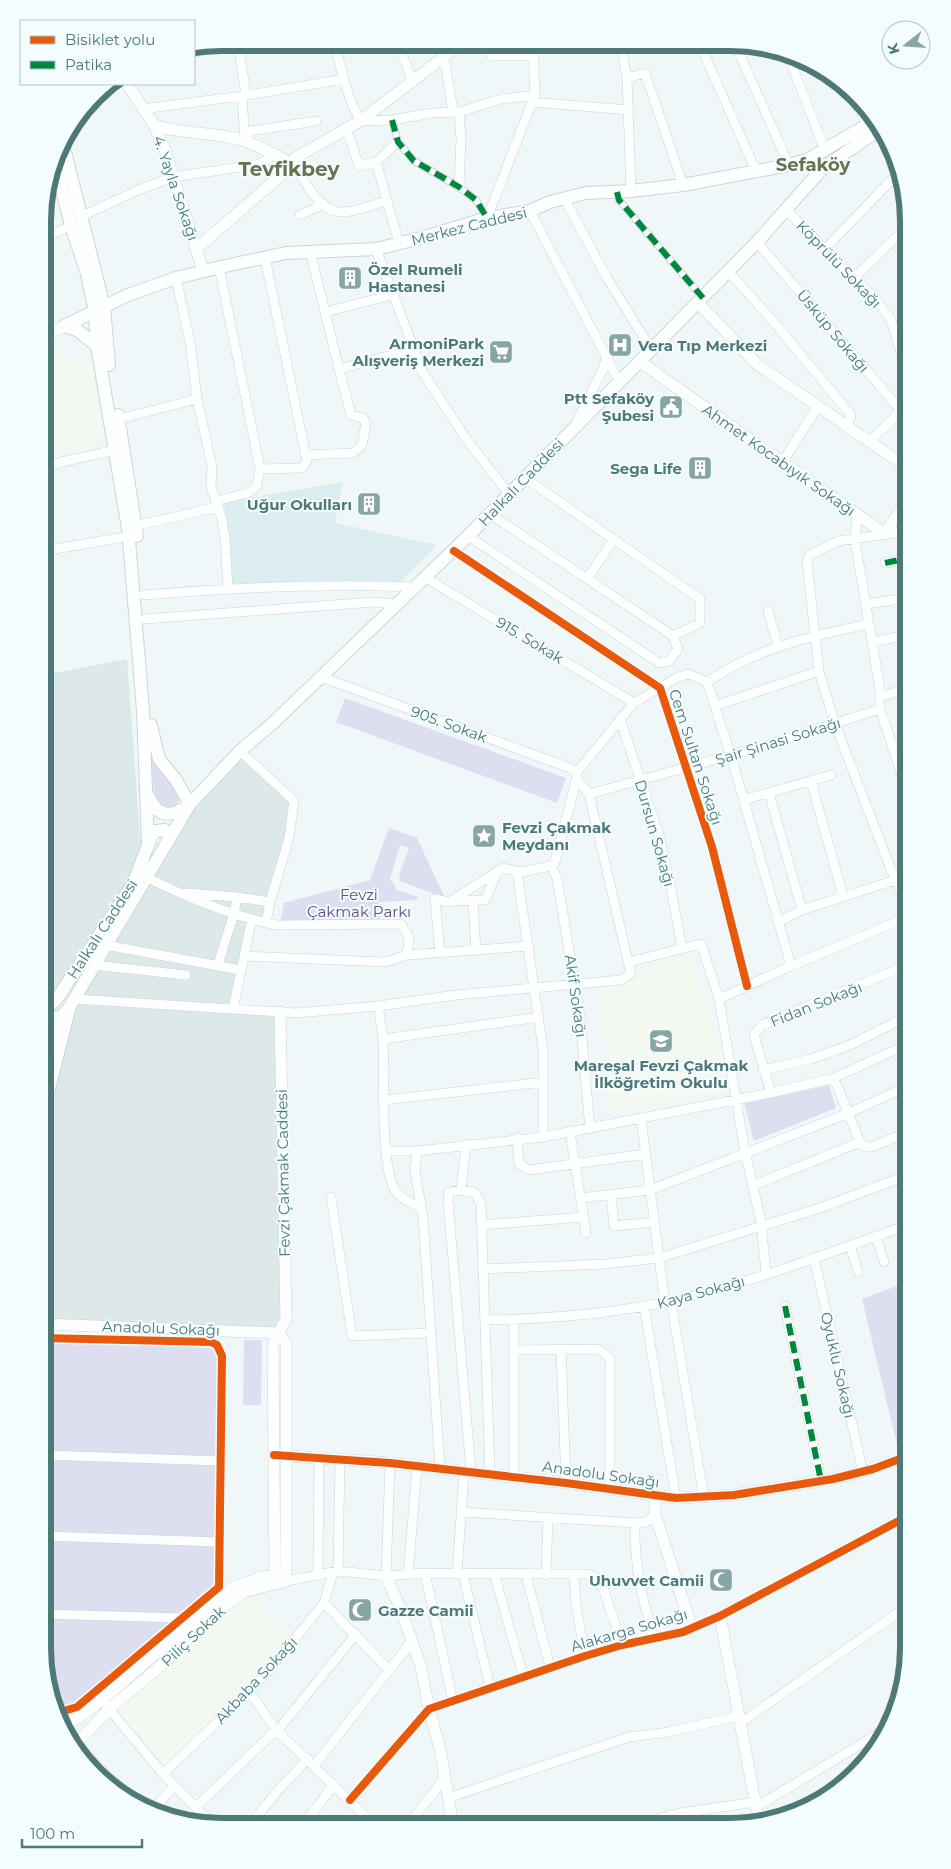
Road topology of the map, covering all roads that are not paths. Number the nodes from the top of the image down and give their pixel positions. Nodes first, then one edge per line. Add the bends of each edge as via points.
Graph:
1 (534, 51) edge
2 (622, 51) edge
3 (702, 51) edge
4 (239, 52) edge
5 (336, 52) edge
6 (401, 52) edge
7 (452, 52) edge
8 (739, 52) edge
9 (492, 56) dead end
10 (534, 56) junction
11 (444, 58) junction
12 (790, 62) edge
13 (627, 78) junction
14 (344, 79) junction
15 (413, 82) junction
16 (128, 85) edge
17 (244, 95) junction
18 (534, 99) junction
19 (142, 109) junction
20 (629, 110) junction
21 (456, 111) junction
22 (392, 120) junction
23 (316, 121) dead end
24 (360, 121) junction
25 (154, 124) junction
26 (871, 127) edge
27 (871, 127) edge
28 (347, 131) junction
29 (245, 142) junction
30 (398, 142) junction
31 (825, 150) junction
32 (64, 155) edge
33 (273, 155) junction
34 (376, 162) junction
35 (294, 164) junction
36 (789, 165) junction
37 (58, 172) edge
38 (757, 173) junction
39 (174, 177) junction
40 (894, 178) edge
41 (683, 185) junction
42 (459, 187) junction
43 (631, 191) junction
44 (617, 192) junction
45 (564, 198) junction
46 (386, 202) junction
47 (324, 204) junction
48 (530, 211) junction
49 (787, 211) junction
50 (300, 215) dead end
51 (487, 218) junction
52 (75, 222) junction
53 (52, 234) edge
54 (900, 234) edge
55 (757, 242) junction
56 (398, 243) junction
57 (196, 249) junction
58 (376, 249) junction
59 (825, 249) junction
60 (310, 251) junction
61 (265, 258) junction
62 (219, 267) junction
63 (203, 271) junction
64 (728, 271) junction
65 (855, 277) junction
66 (176, 278) junction
67 (392, 295) junction
68 (700, 300) junction
69 (99, 309) junction
70 (325, 312) junction
71 (64, 326) junction
72 (52, 332) edge
73 (97, 346) junction
74 (414, 349) junction
75 (651, 349) junction
76 (900, 349) edge
77 (606, 356) junction
78 (639, 361) junction
79 (339, 369) junction
80 (619, 381) junction
81 (197, 400) junction
82 (818, 406) junction
83 (900, 410) edge
84 (900, 412) edge
85 (119, 419) junction
86 (574, 428) junction
87 (847, 428) junction
88 (869, 442) junction
89 (115, 450) junction
90 (306, 455) junction
91 (782, 463) junction
92 (900, 463) edge
93 (52, 464) edge
94 (260, 469) junction
95 (525, 478) junction
96 (509, 494) junction
97 (216, 504) junction
98 (900, 511) edge
99 (490, 514) junction
100 (857, 516) junction
101 (131, 530) junction
102 (900, 532) edge
103 (885, 534) junction
104 (468, 536) junction
105 (614, 539) junction
106 (855, 540) junction
107 (52, 549) edge
108 (454, 551) junction
109 (900, 560) edge
110 (885, 563) dead end
111 (426, 578) junction
112 (586, 579) junction
113 (416, 587) junction
114 (228, 588) junction
115 (143, 595) junction
116 (900, 599) edge
117 (397, 604) junction
118 (865, 604) junction
119 (768, 611) dead end
120 (144, 619) junction
121 (868, 624) junction
122 (673, 636) junction
123 (816, 636) junction
124 (900, 637) edge
125 (872, 642) junction
126 (778, 646) junction
127 (819, 671) junction
128 (321, 677) junction
129 (707, 682) junction
130 (660, 688) junction
131 (900, 690) edge
132 (880, 696) junction
133 (634, 702) junction
134 (715, 706) junction
135 (880, 709) junction
136 (620, 719) junction
137 (835, 724) junction
138 (240, 751) junction
139 (731, 756) junction
140 (900, 761) edge
141 (685, 769) junction
142 (831, 775) dead end
143 (576, 777) junction
144 (641, 781) junction
145 (811, 781) junction
146 (147, 792) junction
147 (769, 793) junction
148 (589, 794) junction
149 (743, 800) junction
150 (190, 804) junction
151 (170, 838) junction
152 (148, 842) junction
153 (552, 866) junction
154 (499, 869) junction
155 (517, 872) junction
156 (146, 878) junction
157 (900, 879) edge
158 (896, 880) junction
159 (900, 888) edge
160 (176, 892) junction
161 (843, 896) junction
162 (237, 897) junction
163 (451, 901) junction
164 (473, 901) junction
165 (270, 902) junction
166 (802, 910) junction
167 (234, 914) junction
168 (252, 919) junction
169 (900, 921) edge
170 (778, 922) junction
171 (266, 923) junction
172 (105, 945) junction
173 (529, 946) junction
174 (682, 949) junction
175 (476, 950) junction
176 (440, 954) junction
177 (244, 956) junction
178 (407, 956) junction
179 (628, 962) junction
180 (218, 964) junction
181 (93, 965) junction
182 (791, 966) junction
183 (899, 969) edge
184 (241, 970) junction
185 (186, 975) dead end
186 (575, 984) junction
187 (747, 986) junction
188 (535, 988) junction
189 (719, 999) junction
190 (56, 1000) junction
191 (72, 1003) junction
192 (51, 1004) edge
193 (378, 1006) junction
194 (233, 1009) junction
195 (280, 1012) junction
196 (51, 1017) edge
197 (539, 1017) junction
198 (899, 1020) edge
199 (51, 1025) edge
200 (383, 1039) junction
201 (899, 1048) edge
202 (764, 1070) junction
203 (834, 1078) junction
204 (51, 1080) edge
205 (544, 1082) junction
206 (899, 1090) edge
207 (771, 1093) junction
208 (385, 1100) junction
209 (738, 1100) junction
210 (849, 1112) junction
211 (641, 1119) junction
212 (590, 1129) junction
213 (570, 1132) junction
214 (899, 1136) edge
215 (543, 1137) junction
216 (517, 1138) junction
217 (860, 1142) junction
218 (466, 1144) junction
219 (386, 1151) junction
220 (417, 1151) junction
221 (745, 1151) junction
222 (646, 1154) junction
223 (574, 1163) junction
224 (899, 1178) edge
225 (752, 1186) junction
226 (461, 1190) junction
227 (650, 1190) junction
228 (611, 1194) junction
229 (331, 1197) dead end
230 (580, 1198) junction
231 (420, 1207) junction
232 (583, 1217) junction
233 (654, 1222) junction
234 (482, 1224) junction
235 (761, 1226) junction
236 (899, 1228) edge
237 (586, 1234) dead end
238 (876, 1236) junction
239 (850, 1245) junction
240 (659, 1258) junction
241 (814, 1258) junction
242 (884, 1262) dead end
243 (482, 1269) junction
244 (858, 1272) dead end
245 (766, 1273) junction
246 (668, 1302) junction
247 (644, 1306) junction
248 (785, 1306) dead end
249 (486, 1320) junction
250 (514, 1320) junction
251 (51, 1324) edge
252 (278, 1333) junction
253 (431, 1333) junction
254 (51, 1338) edge
255 (561, 1348) junction
256 (514, 1350) junction
257 (51, 1455) edge
258 (280, 1455) junction
259 (319, 1458) junction
260 (340, 1459) junction
261 (899, 1459) edge
262 (221, 1461) junction
263 (390, 1463) junction
264 (417, 1467) junction
265 (440, 1468) junction
266 (467, 1472) junction
267 (863, 1472) junction
268 (490, 1474) junction
269 (514, 1477) junction
270 (821, 1481) junction
271 (566, 1482) junction
272 (610, 1488) junction
273 (655, 1496) junction
274 (676, 1498) junction
275 (704, 1498) junction
276 (462, 1512) junction
277 (655, 1516) junction
278 (548, 1518) junction
279 (899, 1521) edge
280 (635, 1522) junction
281 (51, 1536) edge
282 (220, 1542) junction
283 (336, 1572) junction
284 (425, 1573) junction
285 (494, 1573) junction
286 (408, 1574) junction
287 (460, 1574) junction
288 (318, 1575) junction
289 (526, 1575) junction
290 (546, 1575) junction
291 (574, 1575) junction
292 (386, 1576) junction
293 (284, 1579) junction
294 (324, 1603) junction
295 (899, 1612) edge
296 (51, 1614) edge
297 (720, 1616) junction
298 (182, 1618) junction
299 (692, 1628) junction
300 (356, 1634) junction
301 (654, 1639) junction
302 (412, 1641) junction
303 (622, 1645) junction
304 (585, 1656) junction
305 (550, 1667) junction
306 (389, 1670) junction
307 (523, 1676) junction
308 (490, 1687) junction
309 (249, 1692) junction
310 (453, 1701) junction
311 (105, 1705) junction
312 (428, 1709) junction
313 (64, 1711) edge
314 (738, 1720) junction
315 (69, 1722) edge
316 (277, 1730) junction
317 (876, 1735) edge
318 (79, 1740) edge
319 (311, 1762) junction
320 (162, 1774) junction
321 (445, 1778) junction
322 (334, 1784) junction
323 (174, 1786) junction
324 (448, 1798) junction
325 (350, 1800) junction
326 (157, 1805) edge
327 (755, 1805) junction
328 (196, 1807) junction
329 (364, 1815) junction
330 (757, 1815) edge
331 (205, 1817) edge
332 (256, 1818) edge
333 (309, 1818) edge
334 (362, 1818) edge
335 (368, 1818) edge
336 (413, 1818) edge
337 (452, 1818) edge
338 (661, 1818) edge

1 - 10 street
2 - 13 street
3 - 38 street
4 - 17 street
5 - 14 street
6 - 15 street
7 - 11 street
8 - 36 street
9 - 10 street
10 - 18 street
11 - 15 street
11 - 21 street
12 - 31 street
13 - 20 street
13 - 41 street via 646,73
14 - 17 street
14 - 24 street
15 - 24 street
16 - 19 street, 4. Yayla Sokağı
17 - 19 street
17 - 29 street
18 - 20 street
18 - 21 street via 501,99
18 - 51 street
19 - 25 street, 4. Yayla Sokağı
20 - 43 street
21 - 22 street
21 - 42 street via 462,138
22 - 24 street
22 - 30 street
23 - 29 street via 251,131
24 - 28 street
25 - 29 street via 176,132
25 - 39 street, 4. Yayla Sokağı
26 - 31 main road, Merkez Caddesi
27 - 49 main road, Halkalı Caddesi via 822,169
28 - 34 street via 359,166
28 - 35 street via 295,158
29 - 33 street via 258,145
30 - 34 street
30 - 42 street via 423,168
31 - 36 main road, Merkez Caddesi
32 - 52 main road
33 - 35 street
33 - 39 street via 260,164
34 - 46 street
35 - 47 street via 316,198
35 - 57 street
36 - 38 main road, Merkez Caddesi
37 - 52 main road
38 - 41 main road, Merkez Caddesi
39 - 52 street via 138,190
39 - 57 street, 4. Yayla Sokağı
40 - 59 street
41 - 43 main road, Merkez Caddesi
42 - 51 street via 476,200
43 - 44 main road, Merkez Caddesi
44 - 45 main road, Merkez Caddesi
44 - 68 street
45 - 48 main road, Merkez Caddesi
45 - 75 street via 607,278
46 - 47 street via 341,212 332,211
46 - 56 street
47 - 50 street
48 - 51 main road, Merkez Caddesi
48 - 77 street
49 - 55 main road, Halkalı Caddesi
49 - 59 street, Köprülü Sokağı
51 - 56 main road, Merkez Caddesi
52 - 53 street
52 - 69 main road
54 - 65 street
55 - 64 main road, Halkalı Caddesi
55 - 83 street, Üsküp Sokağı
56 - 58 main road, Merkez Caddesi
57 - 63 street, 4. Yayla Sokağı
58 - 60 main road, Merkez Caddesi
58 - 67 street
59 - 65 street, Köprülü Sokağı
60 - 61 main road, Merkez Caddesi
60 - 70 street
61 - 62 main road, Merkez Caddesi
61 - 90 street
62 - 63 main road, Merkez Caddesi
62 - 94 street
63 - 66 main road, Merkez Caddesi
64 - 68 main road, Halkalı Caddesi
64 - 87 street via 851,415
65 - 76 street, Köprülü Sokağı via 891,320
66 - 69 main road, Merkez Caddesi
66 - 81 street via 190,343
67 - 70 street
67 - 74 street
68 - 75 main road, Halkalı Caddesi
68 - 82 street via 758,365
69 - 71 main road, Merkez Caddesi
69 - 73 main road
69 - 85 main road
70 - 79 street
71 - 72 street
71 - 73 main road via 77,330
73 - 89 main road
74 - 79 street
74 - 96 street via 434,390
75 - 78 main road, Halkalı Caddesi
77 - 80 street
77 - 86 street via 599,379
78 - 80 main road, Halkalı Caddesi
78 - 91 street, Ahmet Kocabıyık Sokağı
79 - 90 street via 351,415 363,418 366,423 362,445 353,453
80 - 86 main road, Halkalı Caddesi
81 - 85 street
81 - 97 street via 212,466 211,487
82 - 87 street
82 - 91 street
84 - 88 street
85 - 101 main road
86 - 95 main road, Halkalı Caddesi
87 - 88 street
88 - 92 street
89 - 93 street
89 - 101 main road
90 - 94 street via 307,461 302,468
91 - 100 street, Ahmet Kocabıyık Sokağı
94 - 97 street via 257,486 248,493
95 - 96 main road, Halkalı Caddesi
95 - 105 street
96 - 99 main road, Halkalı Caddesi
97 - 101 street
97 - 114 street via 225,538
98 - 103 street
99 - 104 main road, Halkalı Caddesi
99 - 112 street
100 - 103 street, Ahmet Kocabıyık Sokağı
100 - 106 street
101 - 107 street
101 - 115 main road
101 - 146 main road
102 - 103 street
103 - 106 street
104 - 108 main road, Halkalı Caddesi
104 - 122 street via 659,663 669,661 678,649
105 - 112 street
105 - 122 street via 700,599 700,623
106 - 118 street
106 - 123 street via 838,541 810,555 807,560
108 - 111 main road, Halkalı Caddesi
108 - 130 street, Cem Sultan Sokağı
109 - 110 street
111 - 113 main road, Halkalı Caddesi
111 - 133 street, 915. Sokak
112 - 122 street
113 - 114 street
113 - 117 main road, Halkalı Caddesi
114 - 115 street
115 - 120 main road
116 - 118 street
117 - 120 street via 354,603
117 - 128 main road, Halkalı Caddesi
118 - 121 street
119 - 126 street
120 - 150 main road via 153,738 159,759
121 - 123 street
121 - 125 street
123 - 126 street
123 - 127 street
124 - 125 street
125 - 132 street
126 - 129 street via 733,666
127 - 134 street
127 - 137 street
128 - 138 main road, Halkalı Caddesi
128 - 143 street, 905. Sokak via 570,768
129 - 130 street via 689,674
129 - 134 street
130 - 133 street
130 - 141 street, Cem Sultan Sokağı
131 - 132 street
132 - 135 street
133 - 136 street
134 - 139 street
135 - 137 street, Şair Şinasi Sokağı
135 - 140 street
136 - 143 street
136 - 144 street, Dursun Sokağı
137 - 139 street, Şair Şinasi Sokağı
137 - 158 street
138 - 150 main road, Halkalı Caddesi
138 - 165 street via 294,801 289,838
139 - 141 street, Şair Şinasi Sokağı
139 - 149 street
141 - 144 street, Şair Şinasi Sokağı
141 - 187 street, Cem Sultan Sokağı via 712,847
142 - 145 street
143 - 148 street
143 - 153 street
144 - 148 street, Şair Şinasi Sokağı
144 - 174 street, Dursun Sokağı via 667,870
145 - 147 street
145 - 161 street
146 - 150 main road via 155,810 161,814 173,814
146 - 152 main road
147 - 149 street
147 - 166 street
148 - 179 street
149 - 170 street
150 - 151 main road, Halkalı Caddesi
151 - 152 main road via 165,830 160,829
151 - 156 main road, Halkalı Caddesi
152 - 190 main road, Halkalı Caddesi via 132,884
153 - 155 street
153 - 186 street, Akif Sokağı via 558,878
154 - 155 street
154 - 163 street
154 - 164 street via 486,899
155 - 173 street
156 - 160 street
156 - 172 main road, Halkalı Caddesi
157 - 158 street
158 - 159 street
158 - 161 street
160 - 162 street
160 - 167 street
161 - 166 street
162 - 165 street
162 - 167 street
163 - 164 street
163 - 176 street via 435,899
164 - 175 street
165 - 171 street
166 - 170 street
167 - 168 street
167 - 180 street
168 - 171 street
168 - 177 street
169 - 182 street
170 - 182 street
171 - 178 street via 401,924 409,938
172 - 180 street
172 - 181 main road, Halkalı Caddesi
173 - 175 street
173 - 188 street
174 - 179 street
174 - 189 street via 701,944
175 - 176 street
176 - 178 street
177 - 178 street via 374,963
177 - 184 street
179 - 186 street via 631,974 621,980
180 - 184 street
181 - 185 street
181 - 191 main road, Halkalı Caddesi
182 - 187 street
183 - 202 street, Fidan Sokağı via 762,1025 754,1034
184 - 194 street
186 - 188 street
186 - 212 street, Akif Sokağı
187 - 189 street
188 - 193 street
188 - 197 street
189 - 209 street
190 - 192 main road, Halkalı Caddesi
190 - 196 main road
191 - 194 street
191 - 199 main road, Halkalı Caddesi
191 - 204 main road
193 - 195 street
193 - 200 street
194 - 195 street
195 - 252 street, Fevzi Çakmak Caddesi via 286,1319
197 - 200 street
197 - 205 street
198 - 202 street via 850,1045 811,1059
200 - 208 street
201 - 203 street
202 - 207 street, Fidan Sokağı
203 - 207 street
203 - 210 street
205 - 208 street
205 - 215 street
206 - 210 street
207 - 209 street
208 - 219 street
209 - 211 street
209 - 221 street
210 - 217 street
210 - 221 street
211 - 212 street
211 - 222 street
212 - 213 street
213 - 215 street
213 - 223 street
214 - 217 street via 871,1147
215 - 216 street
216 - 218 street
216 - 223 street via 519,1164 529,1170
217 - 225 street
218 - 220 street
218 - 226 street
219 - 220 street
219 - 231 street via 396,1192 407,1202
220 - 231 street
221 - 225 street
221 - 227 street
222 - 223 street
222 - 227 street
223 - 230 street
224 - 235 street
225 - 235 street
226 - 234 street via 475,1193
226 - 266 street via 448,1192 448,1201
227 - 228 street
227 - 233 street
228 - 230 street
228 - 233 street via 614,1226
229 - 253 street via 352,1336
230 - 232 street
231 - 253 street
232 - 234 street
232 - 237 street
233 - 240 street
234 - 243 street
235 - 240 street
235 - 245 street
236 - 238 street, Kaya Sokağı
238 - 239 street, Kaya Sokağı
238 - 242 street
239 - 241 street, Kaya Sokağı
239 - 244 street
240 - 243 street via 605,1264
240 - 246 street
241 - 245 street, Kaya Sokağı
241 - 267 street, Oyuklu Sokağı
243 - 249 street
245 - 246 street, Kaya Sokağı
246 - 247 street, Kaya Sokağı
246 - 275 street
247 - 250 street, Kaya Sokağı
247 - 274 street
248 - 270 street
249 - 250 street, Kaya Sokağı
249 - 268 street
250 - 256 street
251 - 252 street, Anadolu Sokağı
252 - 258 street via 286,1343
253 - 265 street
254 - 262 street via 217,1345 222,1356
255 - 256 street
255 - 271 street
255 - 272 street via 598,1349 610,1358
256 - 269 street
257 - 262 street
258 - 259 street, Anadolu Sokağı
258 - 293 street
259 - 260 street, Anadolu Sokağı
259 - 288 street
260 - 263 street, Anadolu Sokağı
260 - 283 street, Akbaba Sokağı
261 - 267 street, Anadolu Sokağı
262 - 282 street
263 - 264 street, Anadolu Sokağı
263 - 292 street
264 - 265 street, Anadolu Sokağı
264 - 286 street
265 - 266 street, Anadolu Sokağı
266 - 268 street, Anadolu Sokağı
266 - 276 street
267 - 270 street, Anadolu Sokağı
268 - 269 street, Anadolu Sokağı
269 - 271 street, Anadolu Sokağı
270 - 275 street, Anadolu Sokağı
271 - 272 street, Anadolu Sokağı
272 - 273 street, Anadolu Sokağı
273 - 274 street, Anadolu Sokağı
273 - 277 street
274 - 275 street, Anadolu Sokağı
276 - 278 street
276 - 287 street
277 - 280 street via 646,1522
277 - 299 street
278 - 280 street
278 - 290 street
279 - 297 street, Alakarga Sokağı
280 - 301 street via 634,1554
281 - 282 street
282 - 298 street via 219,1587
283 - 288 street
283 - 292 street
283 - 294 street, Akbaba Sokağı
284 - 286 street
284 - 287 street
284 - 310 street
285 - 287 street
285 - 289 street
285 - 307 street
286 - 292 street
287 - 308 street
288 - 293 street
289 - 290 street
289 - 305 street
290 - 291 street
291 - 303 street via 588,1574 600,1579
291 - 304 street
292 - 302 street
293 - 311 street, Piliç Sokak via 261,1577 230,1589
294 - 300 street
294 - 309 street, Akbaba Sokağı
295 - 314 street
296 - 298 street
297 - 299 street, Alakarga Sokağı
297 - 314 street
298 - 313 street via 77,1707
299 - 301 street, Alakarga Sokağı
300 - 306 street
300 - 316 street
301 - 303 street, Alakarga Sokağı
302 - 306 street
302 - 312 street via 421,1667
303 - 304 street, Alakarga Sokağı
304 - 305 street, Alakarga Sokağı
305 - 307 street, Alakarga Sokağı
306 - 319 street
307 - 308 street, Alakarga Sokağı
308 - 310 street, Alakarga Sokağı
309 - 316 street
309 - 320 street, Akbaba Sokağı
310 - 312 street, Alakarga Sokağı
311 - 315 street, Piliç Sokak
311 - 318 street
311 - 320 street
312 - 321 street
312 - 325 street
314 - 324 street via 629,1737
314 - 327 street
316 - 319 street
316 - 328 street
317 - 327 street
319 - 322 street
319 - 332 street via 281,1787
320 - 323 street
321 - 324 street
321 - 336 street
322 - 325 street
322 - 333 street
323 - 326 street
323 - 328 street
324 - 337 street
325 - 329 street
327 - 330 street
327 - 338 street
328 - 331 street
329 - 334 street
329 - 335 street

